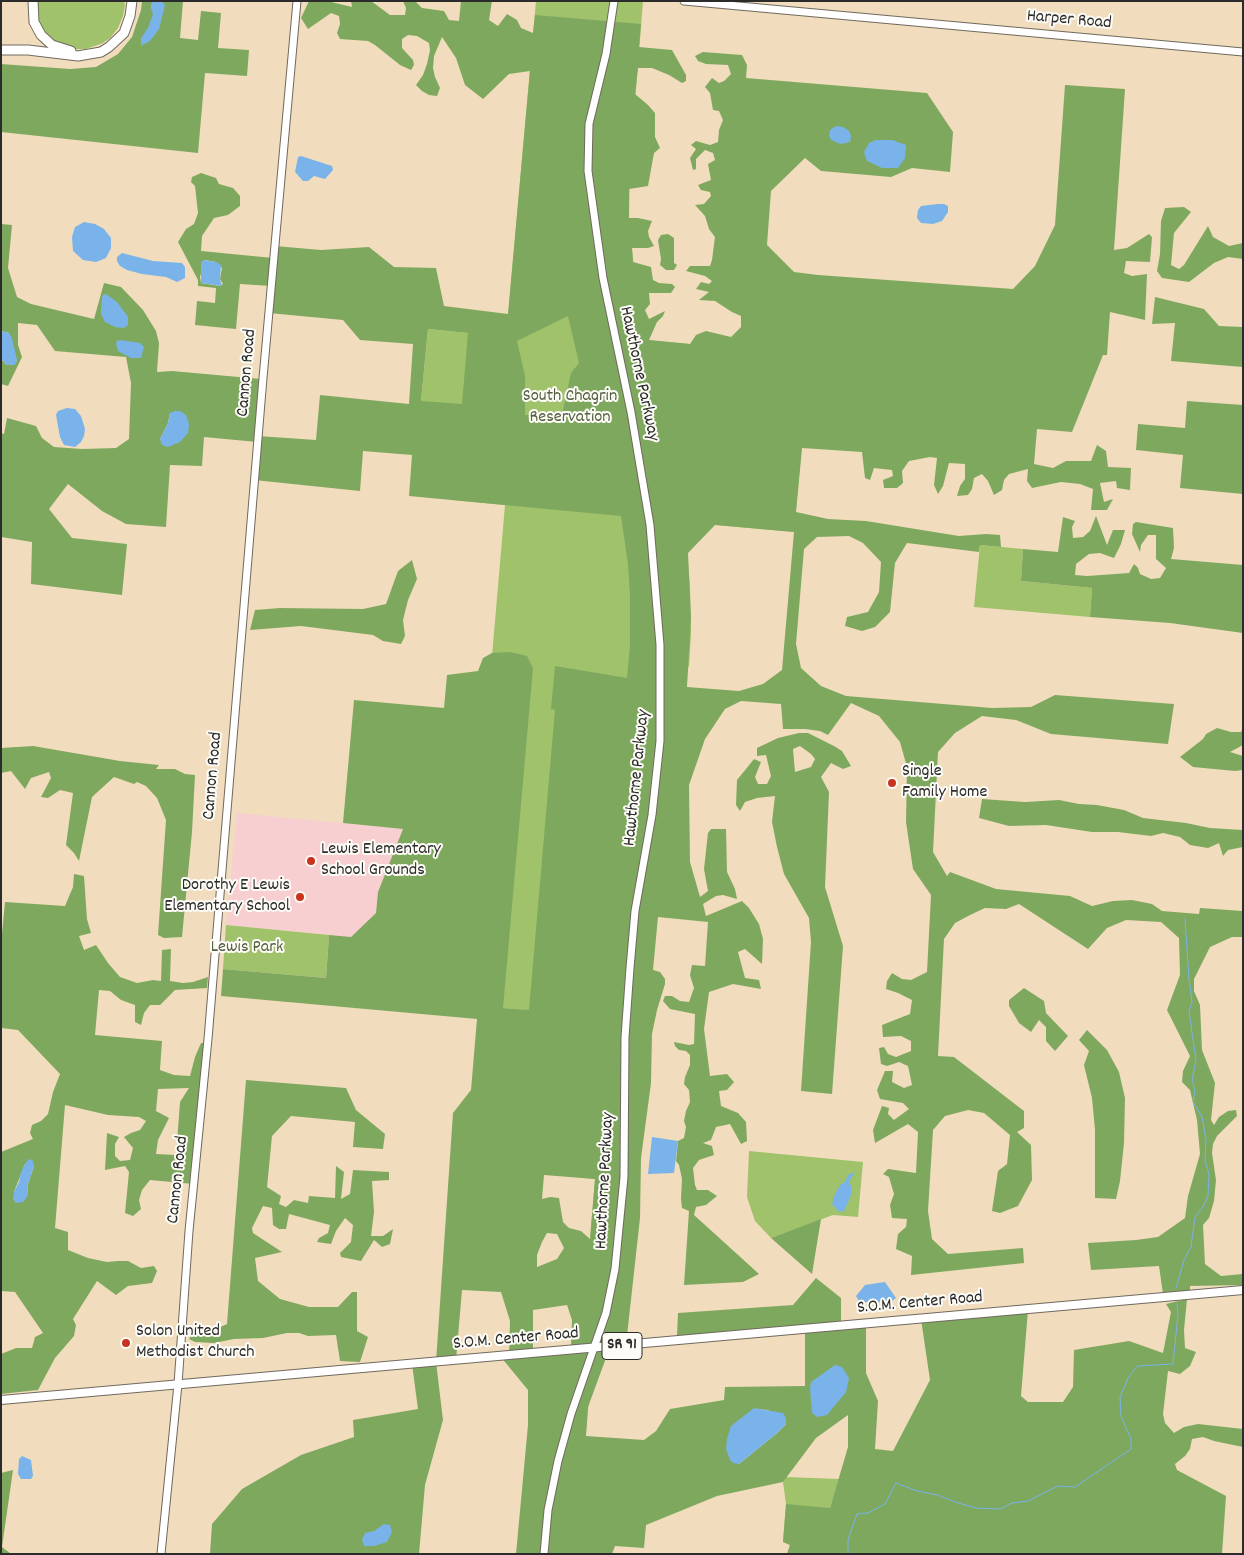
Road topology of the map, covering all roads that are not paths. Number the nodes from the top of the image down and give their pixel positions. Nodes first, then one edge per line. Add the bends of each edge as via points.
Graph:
1 (33, 1) edge
2 (126, 1) edge
3 (132, 1) edge
4 (297, 1) edge
5 (614, 1) edge
6 (684, 1) edge
7 (1, 50) edge
8 (1243, 52) edge
9 (1243, 1290) edge
10 (595, 1348) junction
11 (178, 1384) junction
12 (1, 1400) edge
13 (161, 1554) edge
14 (544, 1554) edge

1 - 2 highway via 34,22 41,35 52,45 68,51 86,52 105,45 116,34 125,16
3 - 7 highway via 124,33 101,52 78,56
4 - 11 street, Cannon Road
5 - 10 street, Hawthorne Parkway via 590,124 588,172 603,278 650,525 660,646 660,741 652,815 635,911 630,968 625,1037 624,1176 617,1250 610,1299
6 - 8 street, Harper Road
9 - 10 main road, S.O.M. Center Road / SR 91
10 - 11 main road, S.O.M. Center Road / SR 91
10 - 14 street, Hawthorne Parkway via 559,1454 548,1510
11 - 12 main road, S.O.M. Center Road / SR 91
11 - 13 street, Cannon Road

